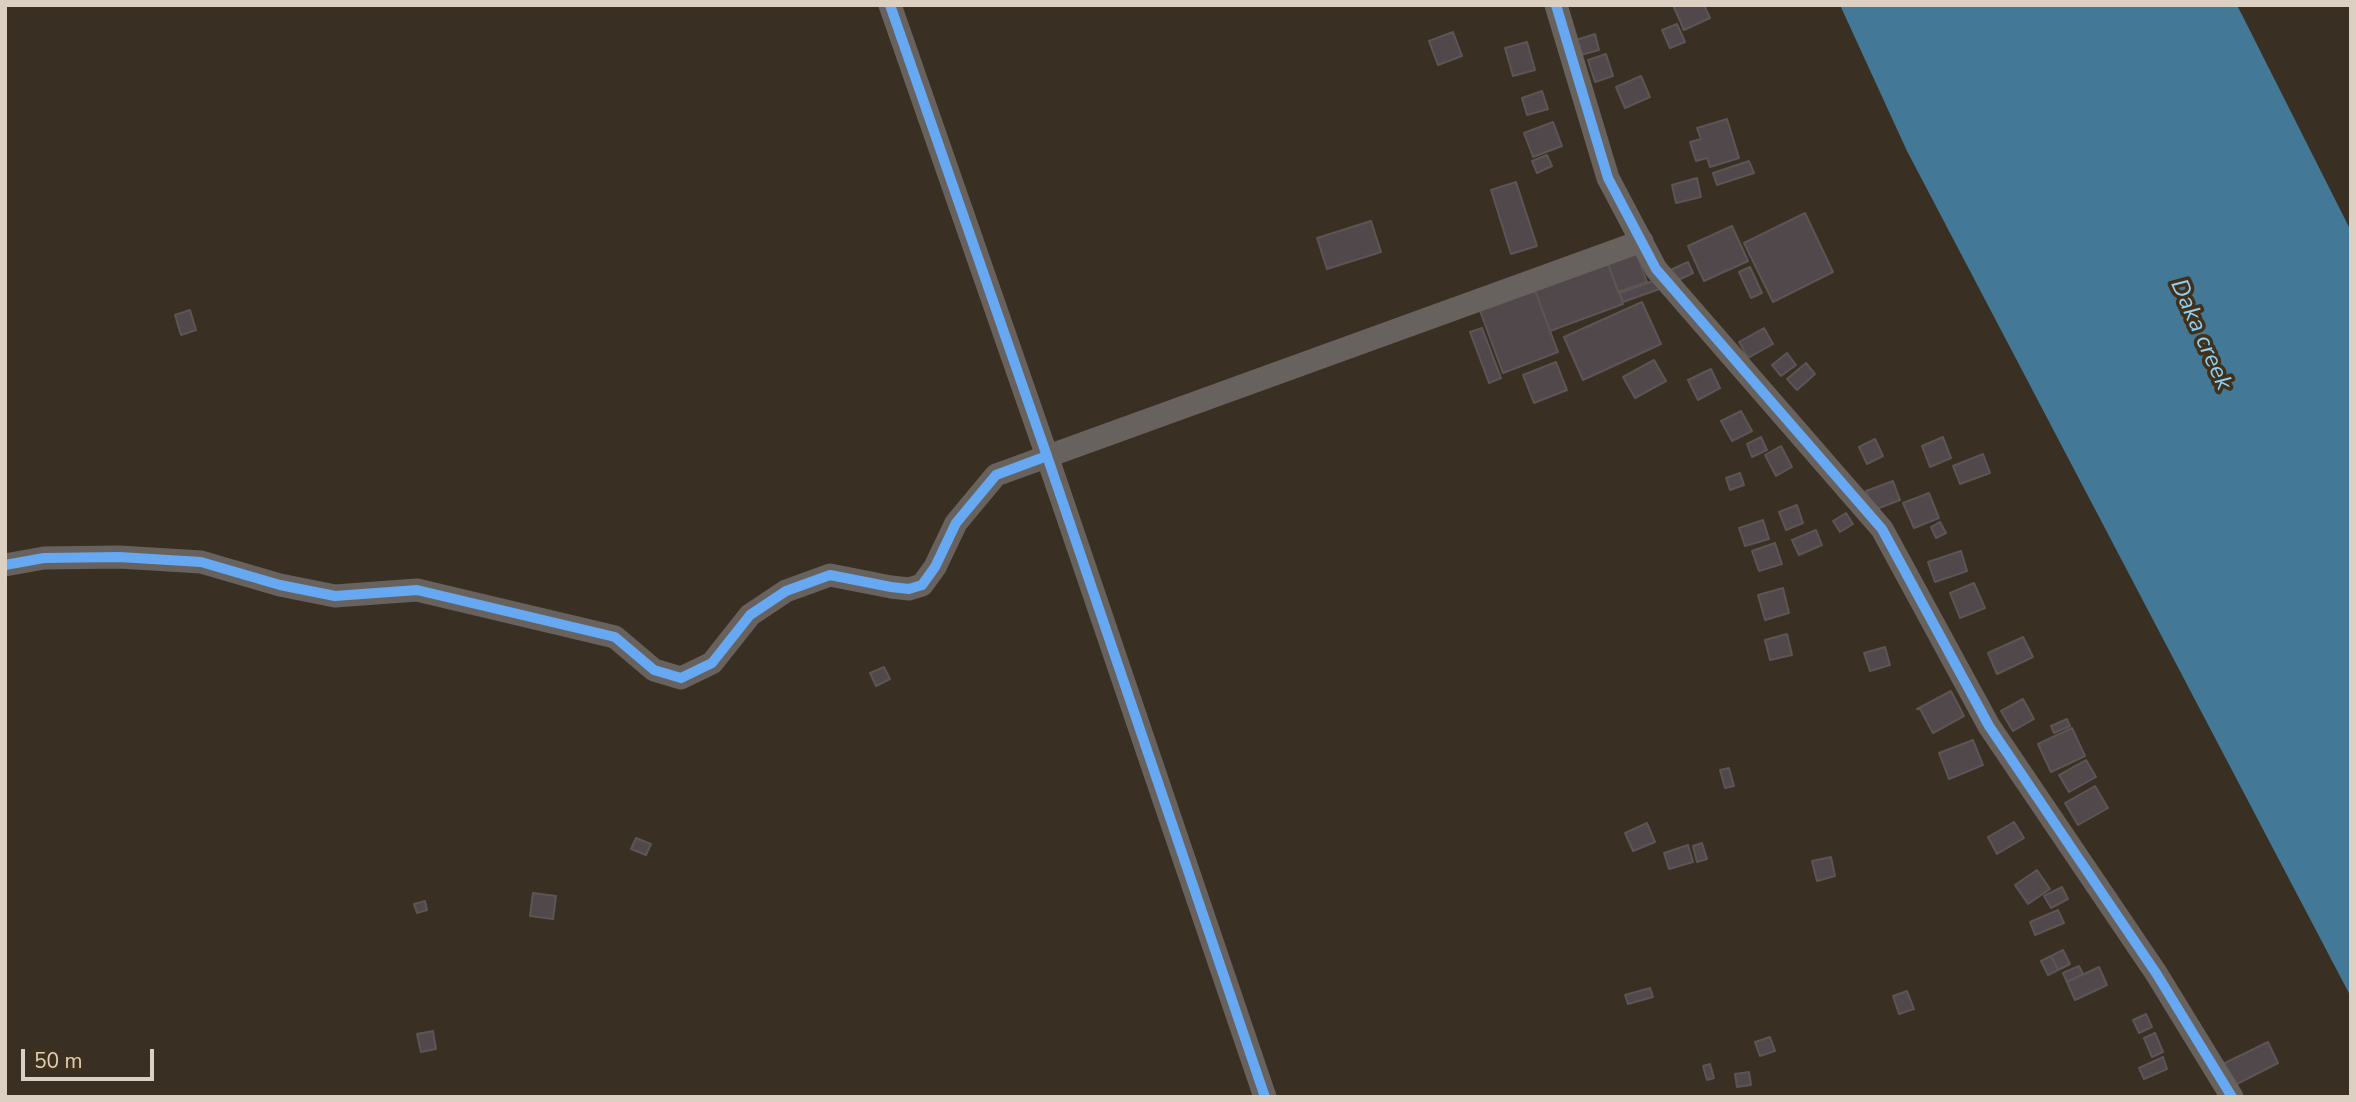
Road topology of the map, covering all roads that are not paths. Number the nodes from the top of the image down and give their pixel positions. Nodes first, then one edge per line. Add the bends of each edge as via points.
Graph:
1 (890, 5) edge
2 (1556, 5) edge
3 (1642, 241) junction
4 (1046, 456) junction
5 (5, 565) edge
6 (1265, 1097) edge
7 (2232, 1097) edge

1 - 4 street
2 - 3 street via 1608,178
3 - 4 street
3 - 7 street via 1656,268 1882,529 1989,726 2156,973
4 - 5 street via 996,475 956,523 922,586 891,587 830,575 786,591 750,615 712,663 681,678 654,670 615,637 417,590 335,596 201,562 119,557 44,558
4 - 6 street

